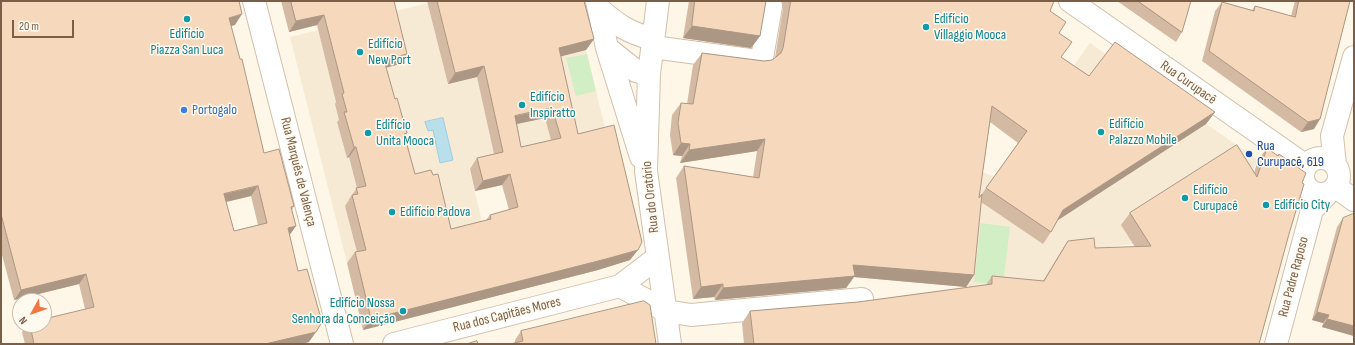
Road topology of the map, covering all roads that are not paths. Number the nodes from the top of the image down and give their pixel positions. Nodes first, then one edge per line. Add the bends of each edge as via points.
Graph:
1 (254, 1) edge
2 (658, 1) edge
3 (1070, 1) edge
4 (598, 5) edge
5 (771, 6) dead end
6 (653, 43) junction
7 (607, 48) junction
8 (1354, 57) edge
9 (649, 74) junction
10 (1332, 136) junction
11 (1310, 162) junction
12 (1335, 165) junction
13 (646, 171) junction
14 (1306, 188) junction
15 (1331, 191) junction
16 (1354, 200) edge
17 (1312, 210) junction
18 (658, 257) junction
19 (620, 286) junction
20 (862, 299) dead end
21 (666, 311) junction
22 (342, 344) edge
23 (394, 344) edge
24 (670, 344) edge
25 (1276, 344) edge

1 - 22 street, Rua Marquês de Valença
2 - 6 street, Rua do Oratório
3 - 11 street, Rua Curupacê
4 - 6 street via 619,26
4 - 7 street
5 - 6 street via 762,58 757,61
6 - 9 street, Rua do Oratório
7 - 9 street via 636,71
7 - 13 street
8 - 10 street
9 - 13 street, Rua do Oratório
10 - 11 street
10 - 12 street
11 - 12 street via 1326,159
11 - 14 street via 1302,177
12 - 15 street via 1339,176
13 - 18 street, Rua do Oratório
14 - 15 street via 1315,194
14 - 17 street
15 - 16 street
15 - 17 street, Rua Padre Raposo
17 - 25 street, Rua Padre Raposo
18 - 19 street, Rua dos Capitães Mores
18 - 21 street, Rua do Oratório
19 - 21 street
19 - 23 street, Rua dos Capitães Mores
20 - 21 street via 691,315
21 - 24 street, Rua do Oratório

